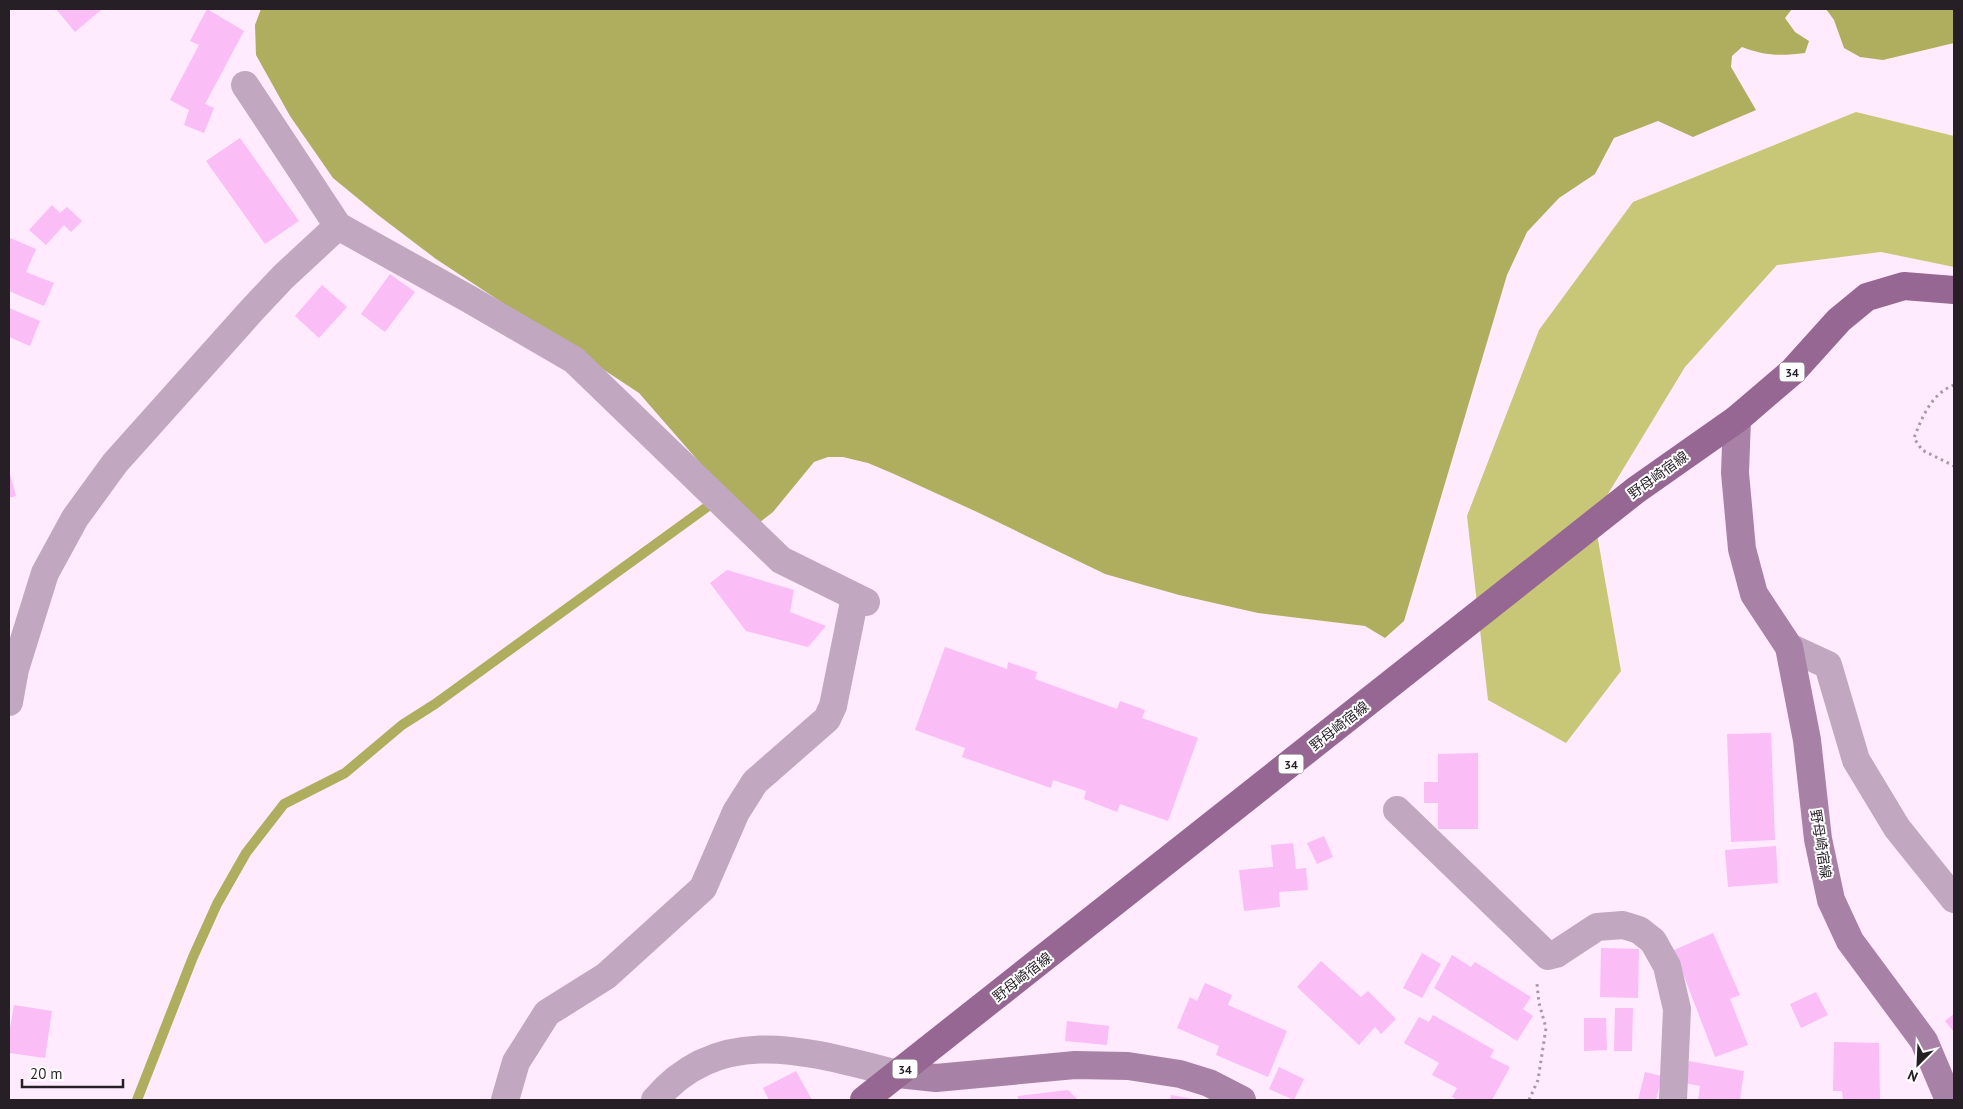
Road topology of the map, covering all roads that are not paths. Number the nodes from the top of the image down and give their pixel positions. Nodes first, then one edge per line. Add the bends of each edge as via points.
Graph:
1 (246, 85) dead end
2 (338, 226) junction
3 (1954, 290) edge
4 (1737, 419) junction
5 (1790, 647) junction
6 (9, 702) edge
7 (1397, 810) dead end
8 (1954, 899) edge
9 (898, 1074) junction
10 (505, 1100) edge
11 (656, 1100) edge
12 (864, 1100) edge
13 (1242, 1100) edge
14 (1674, 1100) edge
15 (1948, 1100) edge

1 - 2 street
2 - 6 street via 251,311 115,463 75,518 45,573 15,669
2 - 10 street via 574,360 781,560 861,599 827,719 755,782 736,812 702,888 606,976 547,1013 516,1062
3 - 4 main road, 野母崎宿線 / 34 via 1904,286 1867,297 1839,320 1793,371
4 - 5 street, 野母崎宿線 via 1735,473 1742,549 1754,594
4 - 9 main road, 野母崎宿線 / 34 via 1636,490
5 - 8 street via 1828,665 1856,760 1897,828
5 - 15 street, 野母崎宿線 via 1808,740 1818,839 1830,900 1850,941 1924,1041
7 - 14 street via 1548,956 1597,927 1623,924 1654,941 1667,966 1677,1009
9 - 11 street, 34 via 807,1052 747,1050 715,1057 693,1068 667,1087
9 - 12 main road, 野母崎宿線 / 34
9 - 13 street via 936,1078 1074,1065 1128,1066 1180,1074 1209,1083

